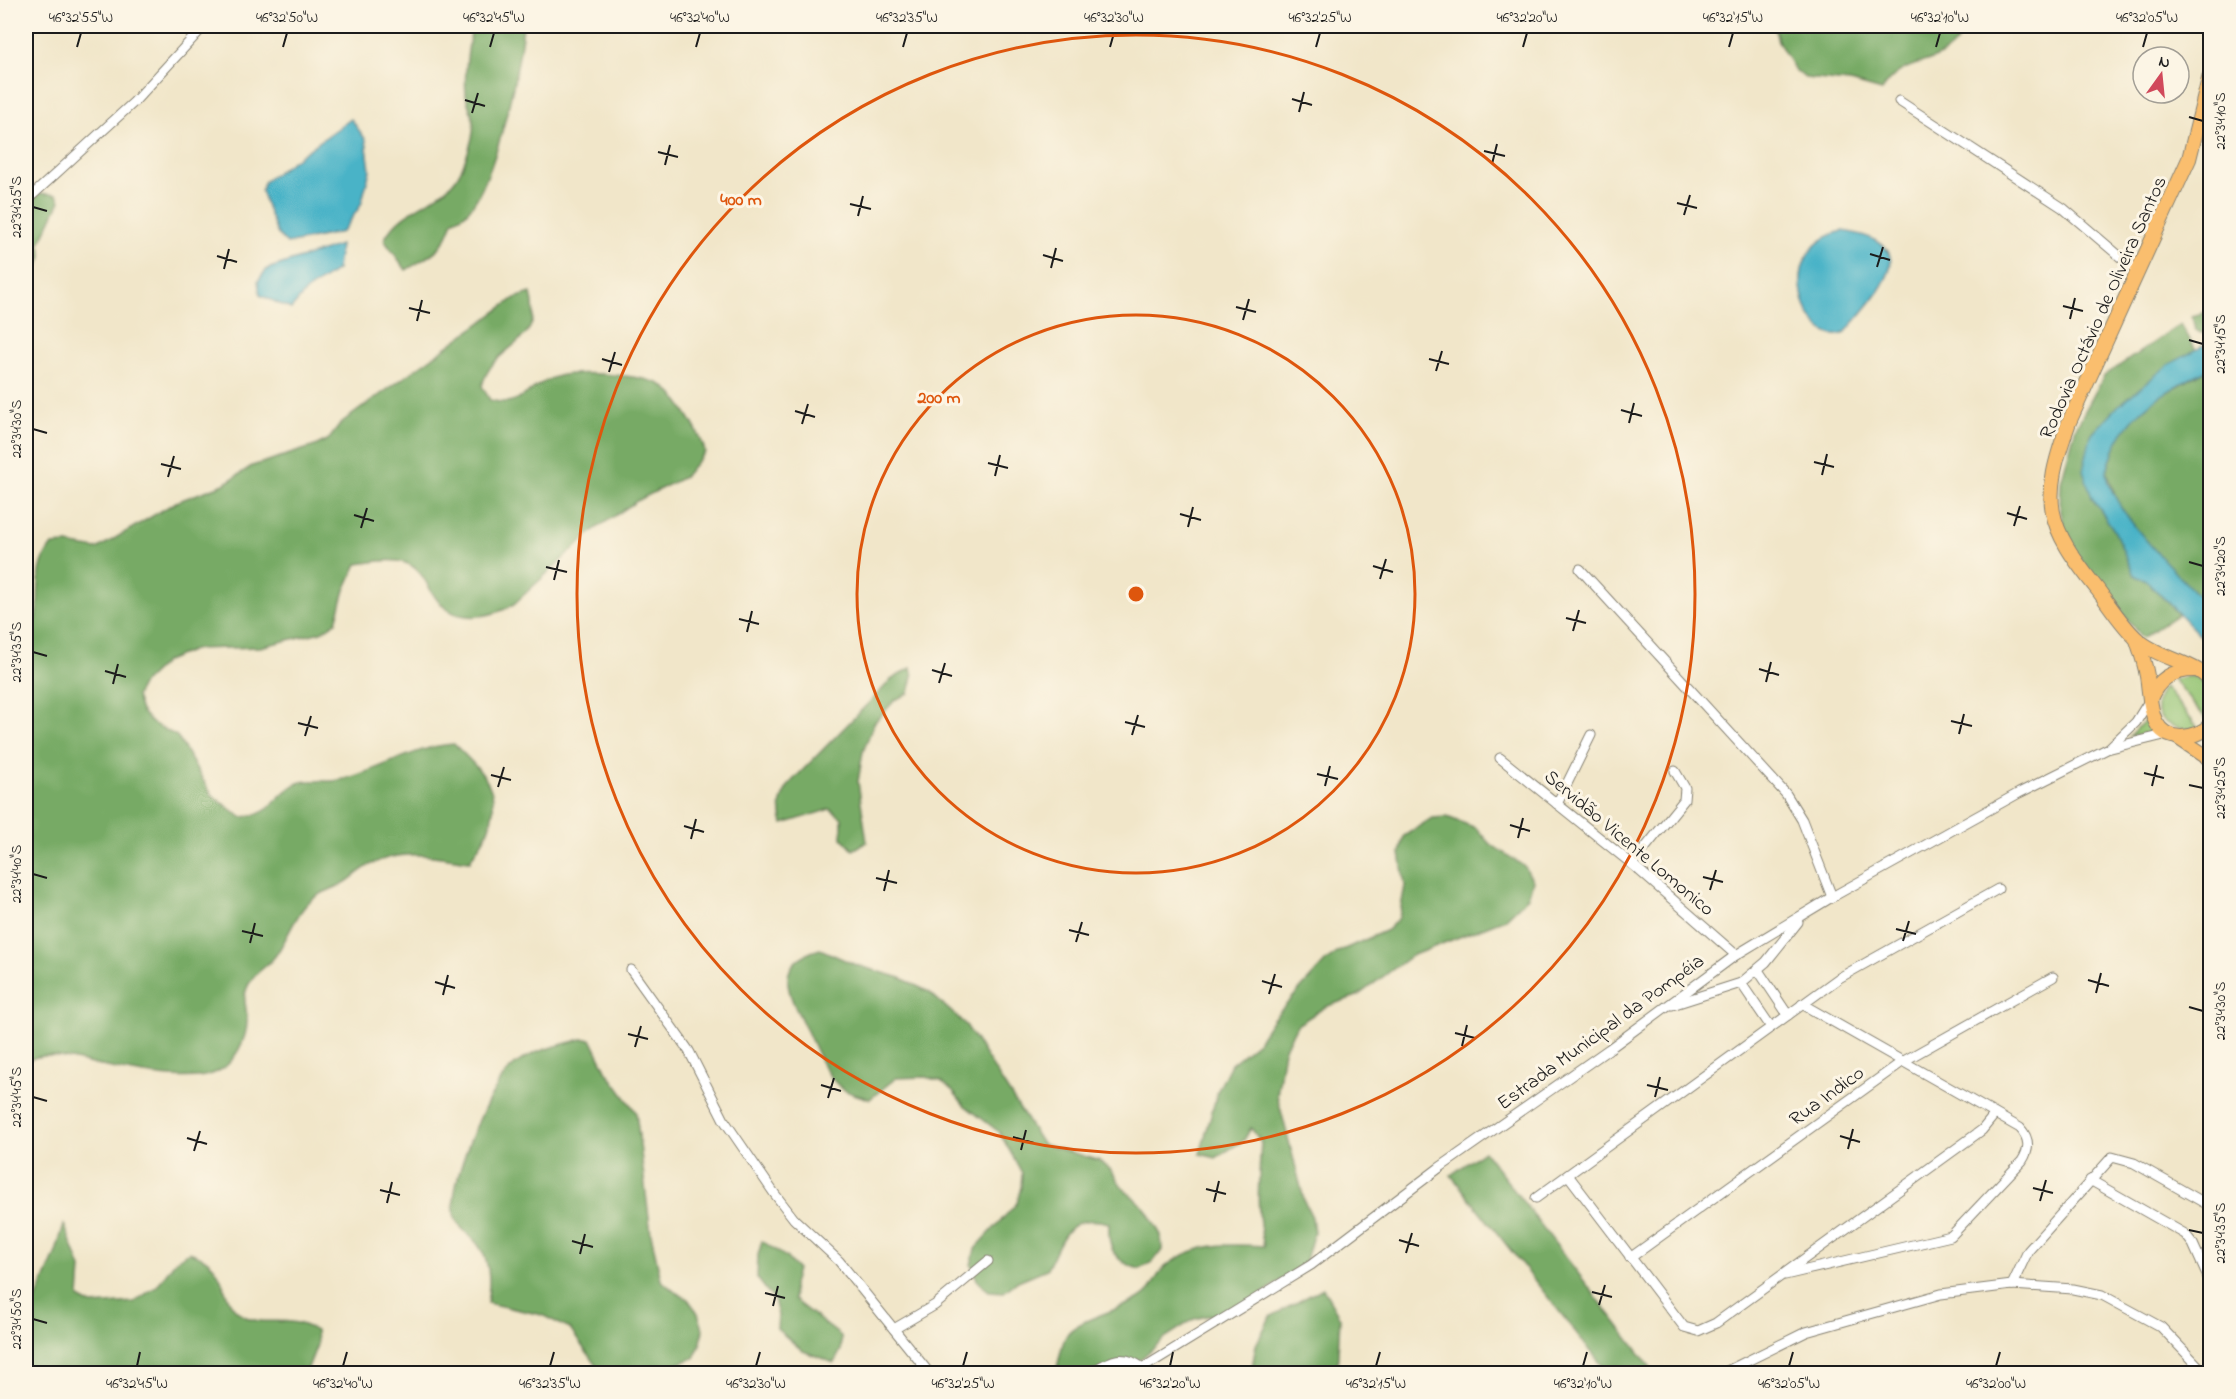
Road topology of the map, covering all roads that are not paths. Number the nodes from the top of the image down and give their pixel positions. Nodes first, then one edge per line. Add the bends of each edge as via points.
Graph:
1 (204, 26) edge
2 (2211, 75) edge
3 (1899, 101) dead end
4 (26, 201) edge
5 (2138, 272) junction
6 (1580, 569) dead end
7 (2138, 640) junction
8 (2196, 670) junction
9 (2211, 680) edge
10 (2149, 701) junction
11 (2211, 725) edge
12 (1592, 735) dead end
13 (2173, 736) junction
14 (2107, 749) junction
15 (1500, 758) dead end
16 (2211, 759) edge
17 (1674, 771) dead end
18 (1557, 804) junction
19 (1632, 864) junction
20 (1998, 890) dead end
21 (1832, 897) junction
22 (1802, 918) junction
23 (1736, 955) junction
24 (631, 970) dead end
25 (1758, 970) junction
26 (2052, 977) dead end
27 (1741, 983) junction
28 (1802, 1004) junction
29 (1664, 1008) junction
30 (1788, 1015) junction
31 (1771, 1027) junction
32 (1902, 1062) junction
33 (1995, 1114) junction
34 (1568, 1175) junction
35 (2090, 1180) junction
36 (1536, 1198) dead end
37 (2211, 1206) edge
38 (1630, 1258) junction
39 (988, 1261) dead end
40 (1782, 1276) junction
41 (2211, 1282) edge
42 (2012, 1285) junction
43 (894, 1329) junction
44 (1143, 1368) junction
45 (930, 1374) edge
46 (1088, 1374) edge
47 (1133, 1374) edge
48 (1721, 1374) edge
49 (2206, 1374) edge

1 - 4 street via 134,102
2 - 5 main road, Rodovia Octávio de Oliveira Santos via 2189,159
3 - 5 street via 2063,208
5 - 7 main road, Rodovia Octávio de Oliveira Santos via 2069,422 2056,459 2050,503 2053,522 2073,557
6 - 21 street via 1786,794 1802,820
7 - 8 main road, Rodovia Octávio de Oliveira Santos
7 - 10 main road, Rodovia Octávio de Oliveira Santos
8 - 9 main road, Rodovia Octávio de Oliveira Santos
8 - 10 main road via 2162,679
10 - 13 main road, Rodovia Octávio de Oliveira Santos via 2154,721
10 - 14 street, Estrada Municipal da Pompéia via 2136,722
11 - 13 main road via 2190,736
12 - 18 street
13 - 14 street, Estrada Municipal da Pompéia via 2142,738
13 - 16 main road
14 - 21 street, Estrada Municipal da Pompéia
15 - 18 street, Servidão Vicente Lomonico
17 - 19 street via 1685,788 1684,800
18 - 19 street, Servidão Vicente Lomonico
19 - 23 street, Servidão Vicente Lomonico
20 - 28 street via 1866,961
21 - 22 street, Estrada Municipal da Pompéia
22 - 23 street, Estrada Municipal da Pompéia
22 - 25 street
23 - 29 street, Estrada Municipal da Pompéia
24 - 43 street via 689,1051 724,1120 774,1193 794,1219 839,1261
25 - 27 street
25 - 30 street
26 - 32 street, Rua Indico
27 - 29 street
27 - 31 street
28 - 30 street
28 - 32 street
29 - 44 street, Estrada Municipal da Pompéia via 1439,1168 1311,1265
30 - 31 street
31 - 34 street
32 - 33 street
32 - 38 street, Rua Indico
33 - 40 street via 1982,1130
33 - 40 street via 2020,1128 2029,1142 2028,1149 2022,1161 1958,1231 1940,1240
34 - 36 street
34 - 38 street
35 - 37 street via 2112,1157 2134,1163
35 - 41 street via 2185,1234
35 - 42 street via 2028,1251
38 - 40 street via 1684,1327 1698,1331 1716,1323
39 - 43 street via 935,1305
42 - 48 street via 1941,1294 1806,1332
42 - 49 street via 2073,1288 2102,1295 2161,1327
43 - 45 street
44 - 46 street via 1123,1358
44 - 47 street, Estrada Municipal da Pompéia

